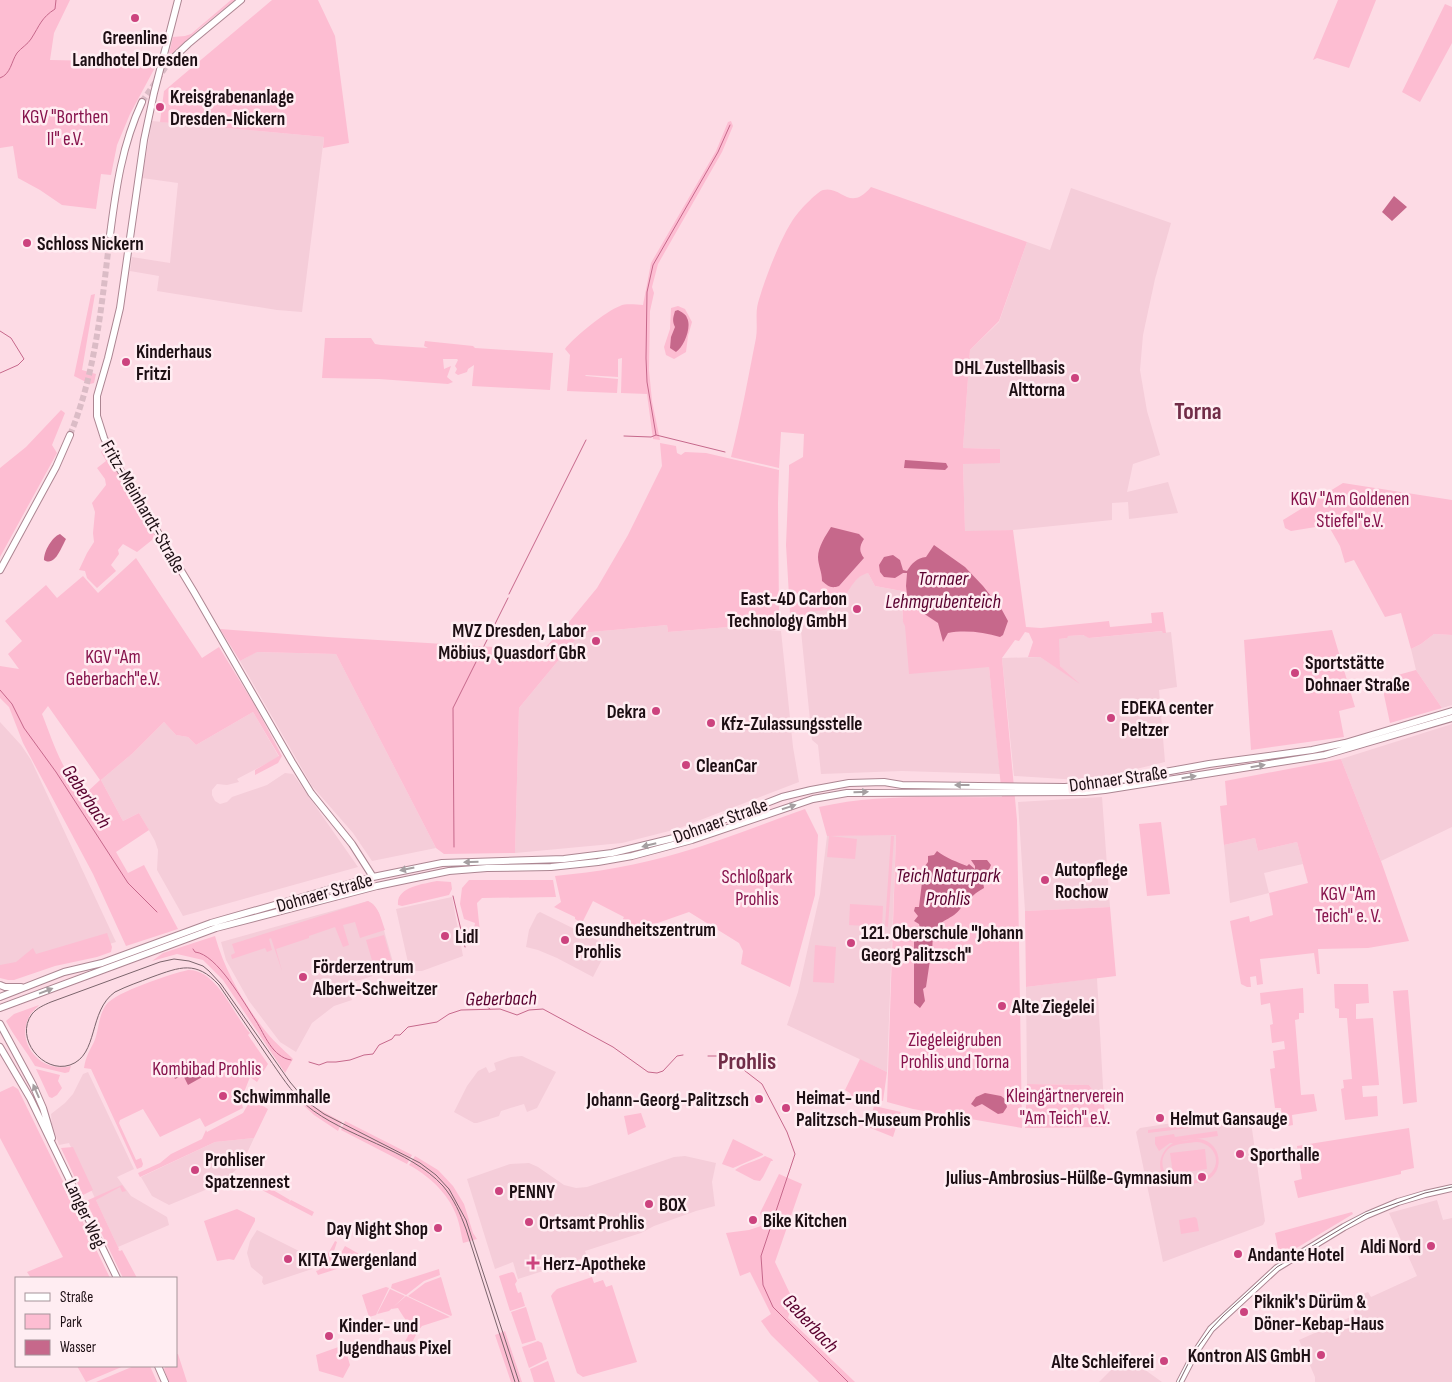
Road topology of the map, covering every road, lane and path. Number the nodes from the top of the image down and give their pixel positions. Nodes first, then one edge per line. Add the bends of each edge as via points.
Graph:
1 (178, 0) edge
2 (241, 0) edge
3 (169, 62) tunnel mouth
4 (142, 102) tunnel mouth
5 (110, 235) tunnel mouth
6 (70, 435) tunnel mouth
7 (0, 570) edge
8 (1452, 711) edge
9 (1452, 718) edge
10 (373, 877) junction
11 (0, 985) edge
12 (24, 988) junction
13 (0, 997) edge
14 (0, 1008) edge
15 (0, 1024) edge
16 (0, 1047) edge
17 (56, 1148) junction
18 (1452, 1188) edge
19 (117, 1277) edge
20 (158, 1367) edge
21 (165, 1382) edge
22 (1180, 1382) edge

1 - 10 main road, Fritz-Meinhardt-Straße via 144,140 120,308 97,396 97,416 119,468 311,794 352,844
2 - 3 main road
4 - 5 main road via 120,163
6 - 7 main road
8 -> 10 main road, Dohnaer Straße via 1312,750 1082,786 843,784 782,798 689,834 612,853 564,859 442,863
14 -> 9 main road, Dohnaer Straße via 216,928 412,878 448,871 551,867 632,856 692,840 813,799 847,793 1085,792 1223,772 1325,755
10 - 12 main road, Dohnaer Straße via 211,924
11 - 12 main road
12 - 13 main road, Dohnaer Straße
17 -> 15 main road, Langer Weg via 38,1094
16 - 17 main road, Langer Weg
17 - 19 main road, Langer Weg
18 - 22 main road via 1416,1196 1367,1215 1277,1268 1217,1323 1201,1343
20 - 21 main road

